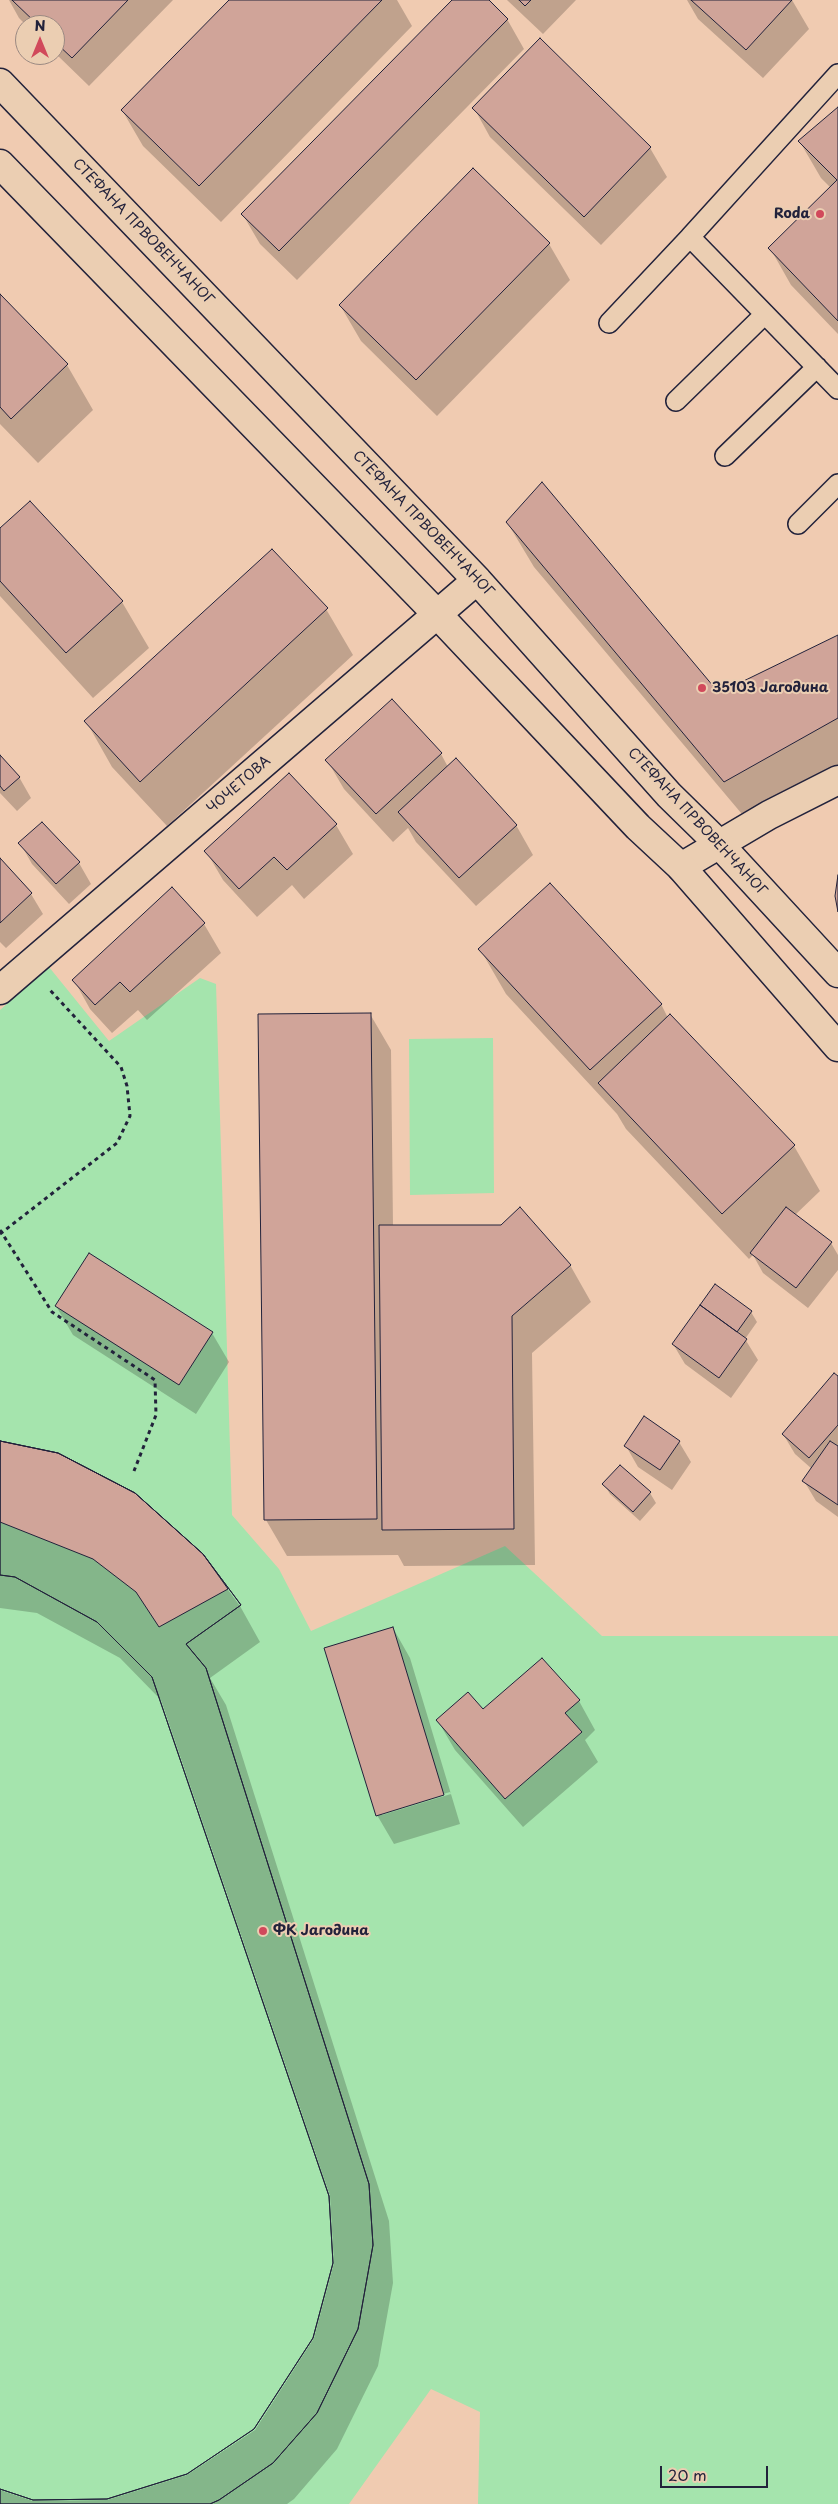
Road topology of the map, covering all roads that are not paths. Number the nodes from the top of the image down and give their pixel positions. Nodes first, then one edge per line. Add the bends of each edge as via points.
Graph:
1 (838, 74) edge
2 (0, 83) edge
3 (0, 164) edge
4 (690, 237) junction
5 (765, 314) junction
6 (609, 324) dead end
7 (817, 367) junction
8 (838, 390) edge
9 (676, 401) dead end
10 (725, 456) dead end
11 (838, 484) edge
12 (798, 524) dead end
13 (477, 580) junction
14 (437, 614) junction
15 (838, 780) edge
16 (719, 844) junction
17 (681, 867) junction
18 (838, 973) edge
19 (0, 990) edge
20 (838, 1047) edge

1 - 4 lane
2 - 13 street, СТЕФАНА ПРВОВЕНЧАНОГ
3 - 14 street
4 - 5 lane
4 - 6 lane
5 - 7 lane
5 - 9 lane
7 - 8 lane
7 - 10 lane
11 - 12 lane
13 - 14 street, ЧОЧЕТОВА
13 - 16 street, СТЕФАНА ПРВОВЕНЧАНОГ via 662,788
14 - 17 street via 638,827
14 - 19 street, ЧОЧЕТОВА
15 - 16 street
16 - 17 street
16 - 18 street, СТЕФАНА ПРВОВЕНЧАНОГ
17 - 20 street

